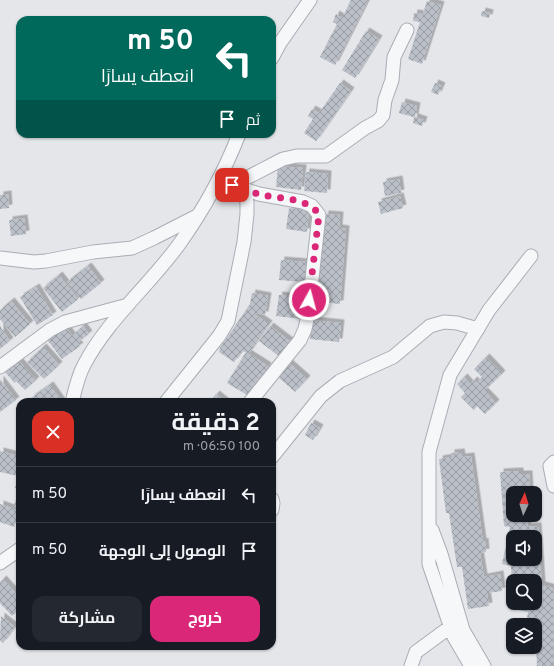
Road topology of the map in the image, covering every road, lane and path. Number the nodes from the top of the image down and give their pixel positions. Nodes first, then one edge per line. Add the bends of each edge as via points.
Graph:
1 (310, 0) edge
2 (407, 30) dead end
3 (276, 50) edge
4 (237, 138) edge
5 (219, 181) junction
6 (238, 187) junction
7 (198, 215) junction
8 (531, 256) dead end
9 (0, 258) edge
10 (128, 305) junction
11 (478, 329) junction
12 (0, 367) edge
13 (73, 398) edge
14 (169, 398) edge
15 (253, 398) edge
16 (276, 452) edge
17 (554, 462) edge
18 (554, 486) edge
19 (429, 523) junction
20 (16, 552) edge
21 (0, 563) edge
22 (450, 627) junction
23 (411, 666) edge
24 (471, 666) edge
25 (484, 666) edge

1 - 3 street
2 - 6 street via 394,58 392,80 383,115 378,121 326,156 297,156 283,159
4 - 5 street
5 - 6 street
5 - 7 street
6 - 14 street via 247,203 247,214 228,321
6 - 15 street via 259,194 303,202 312,206 319,215 305,329 300,340
7 - 9 street via 132,248 40,261
7 - 10 street via 180,244
8 - 11 street via 489,310
10 - 12 street via 65,322
10 - 13 street via 94,347 84,366
11 - 16 street via 450,322 430,326 393,358 340,381 321,396
11 - 19 street via 450,375 430,452
17 - 18 street via 550,466
19 - 22 street via 429,564
19 - 25 street via 441,554 463,630
20 - 21 street
22 - 23 street via 416,652
22 - 24 street

